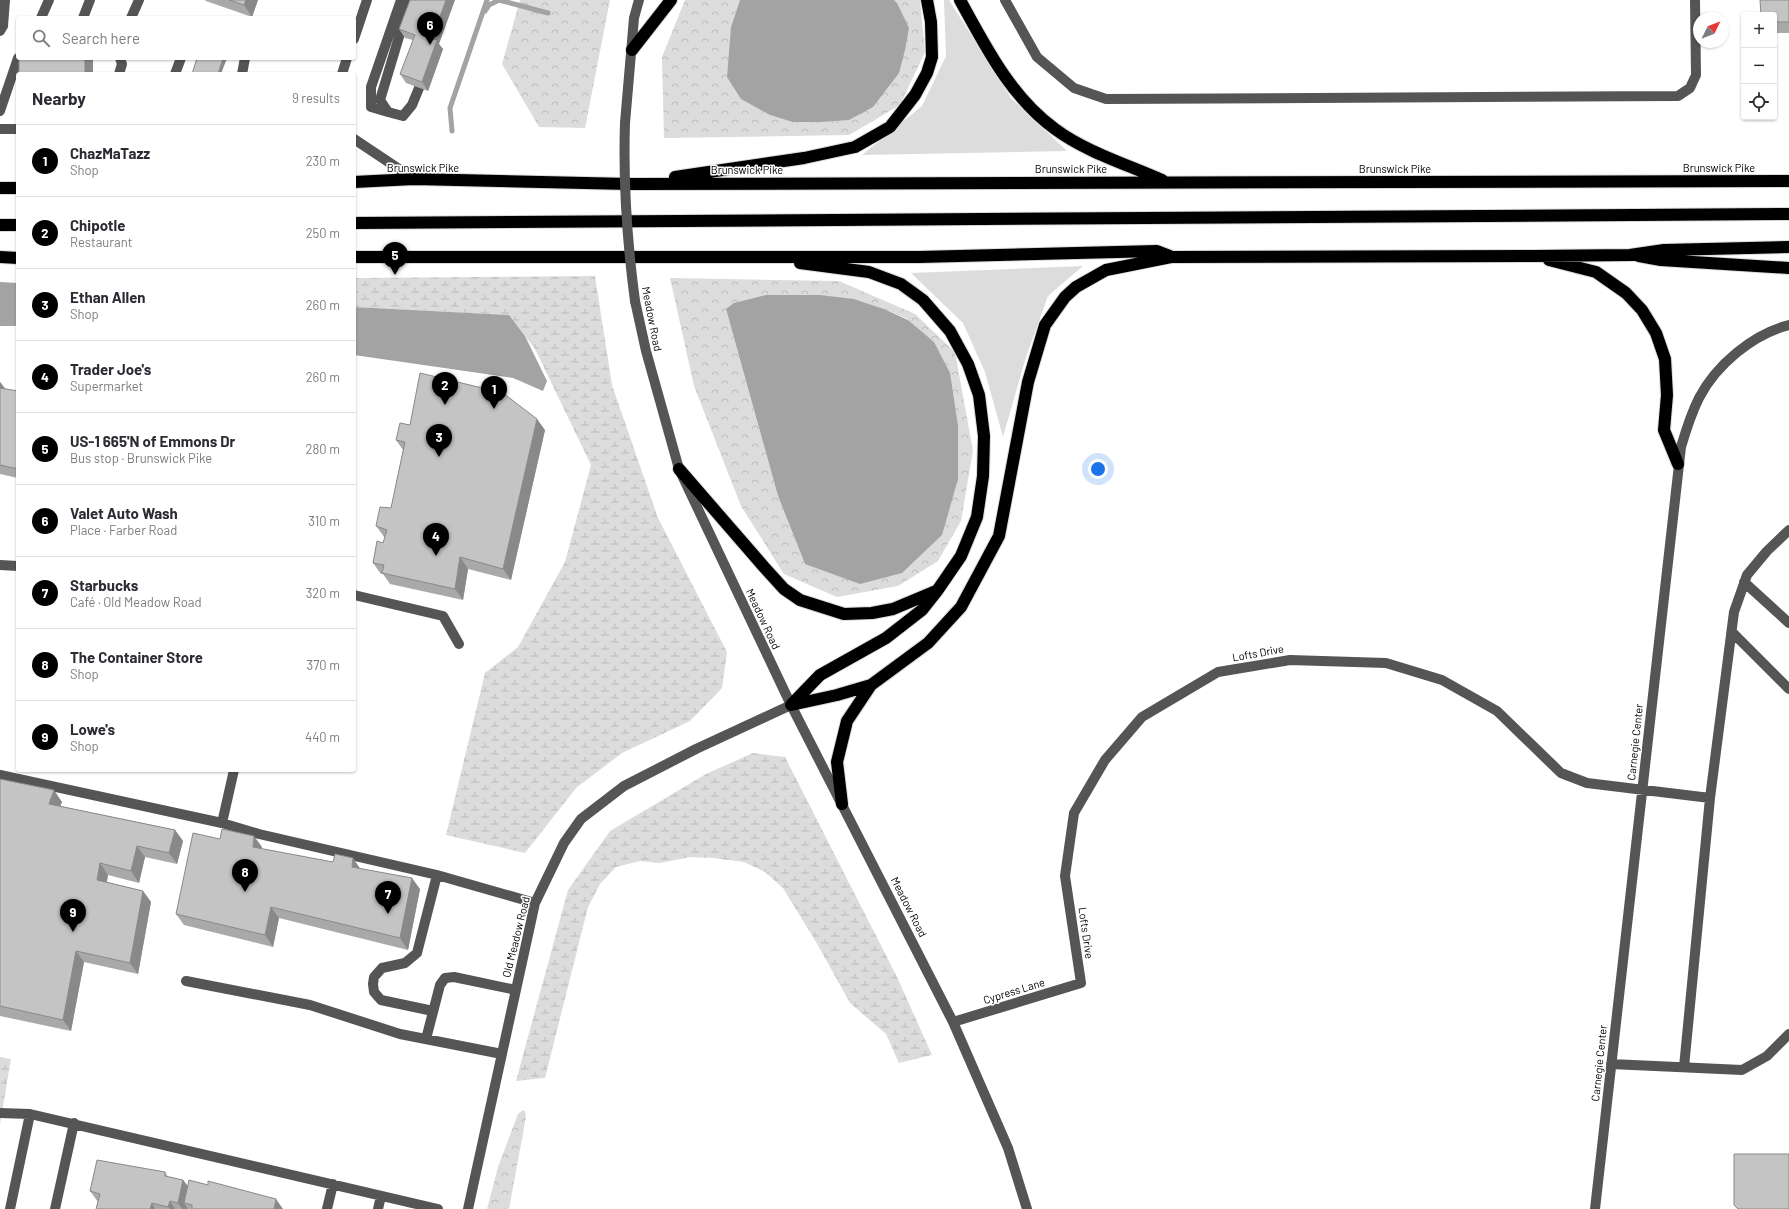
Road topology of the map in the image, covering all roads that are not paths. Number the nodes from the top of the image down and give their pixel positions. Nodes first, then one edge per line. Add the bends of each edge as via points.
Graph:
1 (5, 0) edge
2 (49, 0) edge
3 (90, 0) edge
4 (139, 0) edge
5 (367, 0) edge
6 (401, 0) edge
7 (410, 0) edge
8 (639, 0) edge
9 (671, 0) edge
10 (927, 0) edge
11 (960, 0) edge
12 (1005, 0) edge
13 (1695, 0) edge
14 (42, 16) edge
15 (84, 16) edge
16 (132, 16) edge
17 (0, 31) edge
18 (356, 33) edge
19 (632, 50) junction
20 (17, 60) edge
21 (121, 60) edge
22 (180, 60) edge
23 (245, 60) edge
24 (347, 60) edge
25 (120, 72) edge
26 (176, 72) edge
27 (242, 72) edge
28 (343, 72) edge
29 (419, 88) edge
30 (0, 111) edge
31 (388, 112) junction
32 (0, 129) edge
33 (16, 129) edge
34 (356, 140) edge
35 (414, 179) junction
36 (1789, 181) edge
37 (356, 182) edge
38 (1167, 182) junction
39 (630, 184) junction
40 (0, 188) edge
41 (16, 188) edge
42 (1789, 214) edge
43 (356, 223) edge
44 (16, 225) edge
45 (0, 226) edge
46 (1789, 246) edge
47 (1630, 255) junction
48 (356, 256) edge
49 (1534, 256) junction
50 (0, 257) edge
51 (752, 257) junction
52 (1171, 257) junction
53 (16, 258) edge
54 (1789, 268) edge
55 (1789, 325) edge
56 (1678, 464) junction
57 (679, 469) junction
58 (1789, 530) edge
59 (0, 565) edge
60 (16, 566) edge
61 (1744, 582) junction
62 (937, 590) junction
63 (356, 595) edge
64 (1789, 623) edge
65 (1732, 632) junction
66 (459, 644) dead end
67 (871, 685) junction
68 (1789, 689) edge
69 (791, 705) junction
70 (234, 772) edge
71 (0, 775) edge
72 (1642, 790) junction
73 (1710, 798) junction
74 (842, 804) junction
75 (222, 823) junction
76 (437, 875) junction
77 (535, 903) junction
78 (186, 981) dead end
79 (1081, 984) joint
80 (516, 990) junction
81 (433, 1011) junction
82 (953, 1022) junction
83 (1789, 1034) edge
84 (426, 1039) junction
85 (502, 1054) junction
86 (1611, 1064) junction
87 (1684, 1067) junction
88 (0, 1113) edge
89 (30, 1114) junction
90 (74, 1123) junction
91 (333, 1184) junction
92 (381, 1196) junction
93 (10, 1209) edge
94 (55, 1209) edge
95 (327, 1209) edge
96 (378, 1209) edge
97 (438, 1209) edge
98 (468, 1209) edge
99 (1027, 1209) edge
100 (1595, 1209) edge

1 - 17 street via 3,26
2 - 14 street
3 - 15 street
4 - 16 street
5 - 18 street
6 - 31 street via 371,87 371,107
7 - 31 street via 380,100
8 - 19 street, Meadow Road via 634,18
9 - 19 highway
10 - 39 highway via 931,22 932,57 927,73 914,95 890,127 855,147 804,158
11 - 38 highway via 1000,70 1032,110 1055,129 1080,144
12 - 13 street via 1037,57 1074,88 1106,99 1678,96 1690,88 1696,75
19 - 57 street, Meadow Road, bridge via 624,123 627,243 646,351
20 - 30 street
21 - 25 street
22 - 26 street
23 - 27 street
24 - 28 street
29 - 31 street via 412,105 403,116
32 - 33 street
34 - 35 street
35 - 37 highway, Brunswick Pike
35 - 39 highway, Brunswick Pike
36 - 38 highway, Brunswick Pike
38 - 39 highway, Brunswick Pike
40 - 41 highway
42 - 43 highway
44 - 45 highway
46 - 47 highway via 1664,250
47 - 49 highway
47 - 54 highway via 1660,260
48 - 51 highway
49 - 52 highway
49 - 56 highway via 1596,272 1626,293 1642,310 1656,333 1665,359 1667,396 1664,430
50 - 53 highway
51 - 52 highway via 919,257 1157,251
51 - 62 highway via 869,272 901,284 923,300 950,331 968,364 978,395 984,436 982,476 977,517 961,556
52 - 67 highway via 1106,270 1076,287 1065,297 1045,326 1028,382 999,536 961,607 928,643
55 - 56 street, Carnegie Center via 1757,339 1734,356 1716,374 1700,397 1689,420
56 - 72 street, Carnegie Center
57 - 62 highway via 784,589 800,600 844,614 872,613 893,609
57 - 69 street, Meadow Road
58 - 61 street via 1767,551
59 - 60 street
61 - 64 street
61 - 65 street via 1734,612
62 - 69 highway via 922,610 886,638 820,675
63 - 66 street via 442,616
65 - 68 street
65 - 73 street
67 - 69 highway
67 - 74 highway via 847,721 837,762
69 - 74 street, Meadow Road
69 - 77 street, Old Meadow Road via 648,773 603,801 581,819 564,843
70 - 75 street
71 - 75 street
72 - 73 street, Lofts Drive
72 - 79 street, Lofts Drive via 1587,783 1561,774 1497,711 1442,680 1386,663 1290,660 1218,672 1142,717 1105,760 1074,813 1065,876
72 - 86 street, Carnegie Center
73 - 87 street
74 - 82 street, Meadow Road
75 - 76 street
76 - 77 street
76 - 81 street via 417,953 405,963 387,966 378,971 373,984 374,992 381,1000
77 - 80 street, Old Meadow Road
78 - 84 street via 310,1005 400,1034
79 - 82 street, Cypress Lane
80 - 81 street via 445,978 440,984
80 - 85 street, Old Meadow Road
81 - 84 street
82 - 99 street, Meadow Road via 1008,1148
83 - 87 street via 1767,1056 1742,1070
84 - 85 street
85 - 98 street, Old Meadow Road
86 - 87 street
86 - 100 street, Carnegie Center
88 - 89 street
89 - 90 street
89 - 93 street
90 - 91 street
90 - 94 street
91 - 92 street
91 - 95 street
92 - 96 street
92 - 97 street

